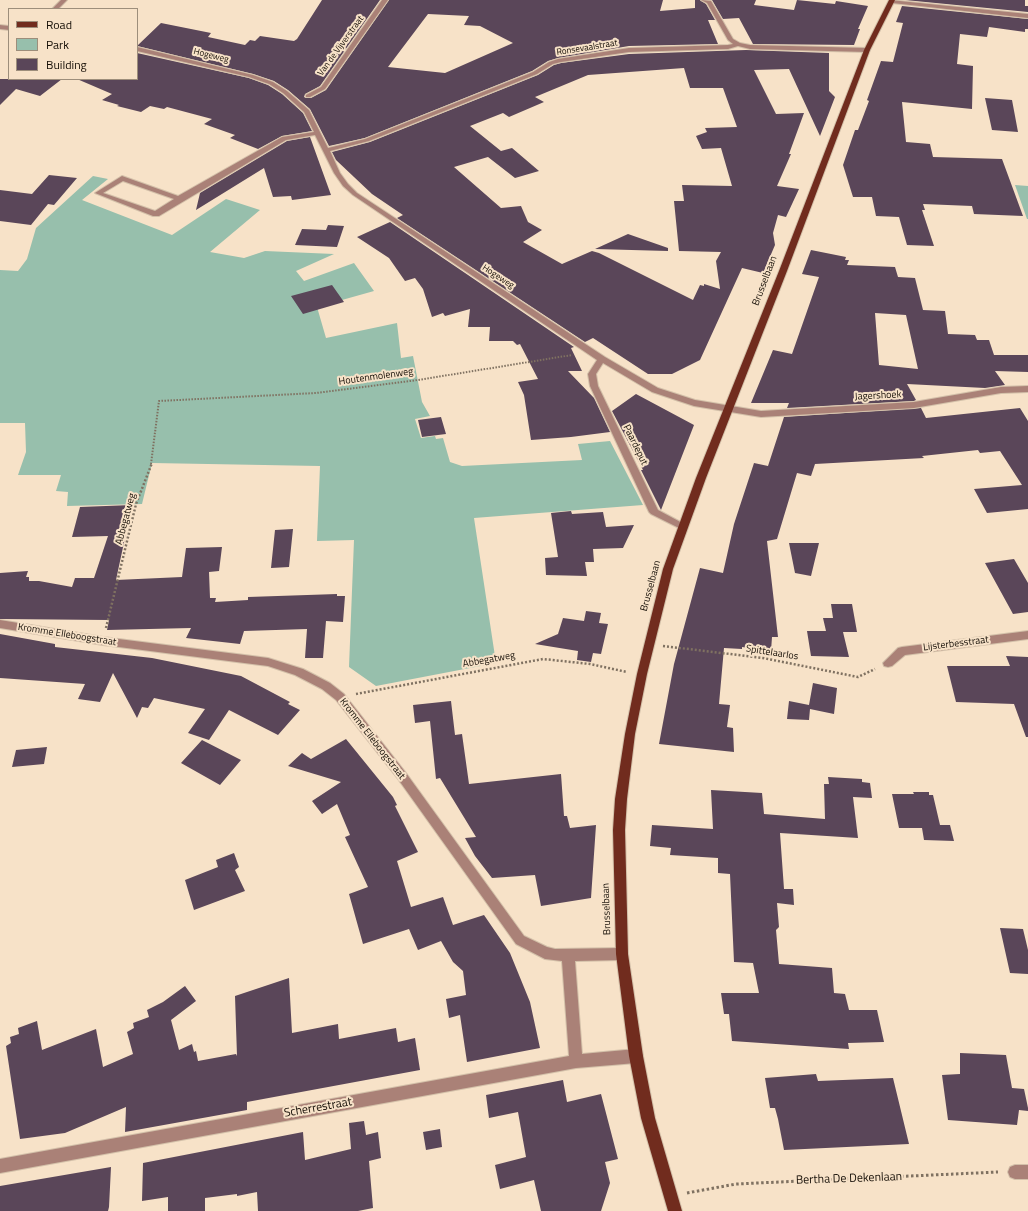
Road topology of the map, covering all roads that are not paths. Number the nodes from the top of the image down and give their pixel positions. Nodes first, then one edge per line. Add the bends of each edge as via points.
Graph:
1 (64, 0) edge
2 (385, 0) edge
3 (892, 0) edge
4 (708, 1) edge
5 (56, 8) edge
6 (1028, 16) edge
7 (738, 44) junction
8 (138, 49) edge
9 (867, 50) junction
10 (278, 88) junction
11 (303, 94) junction
12 (302, 106) junction
13 (317, 133) junction
14 (326, 150) junction
15 (179, 198) junction
16 (602, 358) junction
17 (1028, 389) edge
18 (728, 409) junction
19 (683, 527) junction
20 (0, 624) edge
21 (1028, 635) edge
22 (888, 663) road end
23 (622, 954) junction
24 (568, 956) junction
25 (636, 1056) junction
26 (576, 1061) junction
27 (0, 1166) edge
28 (675, 1211) edge

1 - 5 street
2 - 11 street, Van de Vijverstraat via 323,88
3 - 6 street
3 - 9 main road, Brusselbaan
4 - 7 street via 731,40
7 - 9 street, Ronsevaalstraat via 750,47
7 - 14 street, Ronsevaalstraat via 728,47 630,50 560,60 535,73 367,140
8 - 10 street, Hogeweg via 251,76
9 - 18 main road, Brusselbaan
10 - 11 street, Hogeweg
10 - 12 street, Hogeweg
11 - 12 street via 309,100
12 - 13 street, Hogeweg
13 - 14 street, Hogeweg
13 - 15 street via 284,138
14 - 16 street, Hogeweg via 337,173 355,194
15 - 15 street via 122,178 98,193 156,214
16 - 18 street, Hogeweg via 655,390 694,403
16 - 19 street, Paardeput via 592,374 594,386 654,512
17 - 18 street, Jagershoek via 995,391 914,405 760,414
18 - 19 main road, Brusselbaan
19 - 23 main road, Brusselbaan via 668,569 630,734 621,799 619,879
20 - 24 street, Kromme Elleboogstraat via 268,662 299,672 326,686 340,697 402,776 520,940 545,953
21 - 22 street, Lijsterbesstraat via 902,651
23 - 24 street, Kromme Elleboogstraat
23 - 25 main road, Brusselbaan
24 - 26 street
25 - 26 street, Scherrestraat
25 - 28 main road, Brusselbaan via 648,1118
26 - 27 street, Scherrestraat

